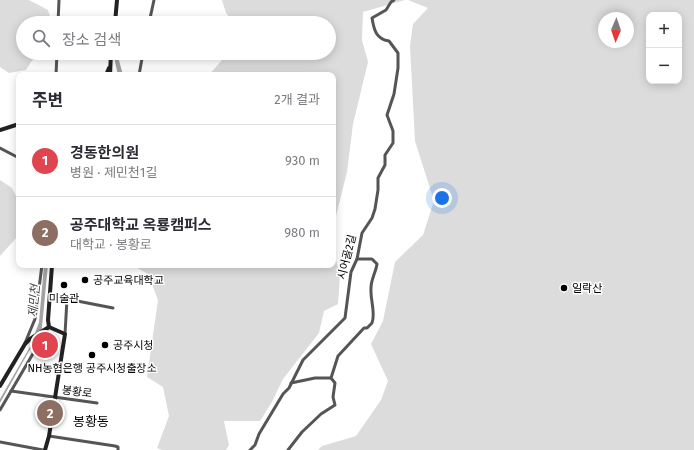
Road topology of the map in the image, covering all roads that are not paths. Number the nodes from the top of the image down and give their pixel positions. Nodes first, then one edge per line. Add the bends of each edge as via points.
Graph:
1 (60, 0) edge
2 (117, 0) edge
3 (154, 0) edge
4 (394, 0) edge
5 (59, 16) edge
6 (116, 16) edge
7 (151, 16) edge
8 (57, 60) edge
9 (110, 60) edge
10 (142, 60) edge
11 (110, 66) junction
12 (56, 72) edge
13 (107, 72) edge
14 (110, 72) edge
15 (140, 72) edge
16 (16, 125) edge
17 (0, 130) edge
18 (0, 148) edge
19 (16, 156) edge
20 (357, 260) junction
21 (42, 268) edge
22 (52, 268) edge
23 (113, 308) dead end
24 (49, 327) junction
25 (65, 334) junction
26 (25, 344) junction
27 (331, 378) junction
28 (291, 383) junction
29 (0, 386) edge
30 (11, 391) junction
31 (55, 398) junction
32 (98, 404) dead end
33 (0, 410) edge
34 (49, 436) junction
35 (0, 442) edge
36 (44, 450) edge
37 (118, 450) edge
38 (250, 450) edge
39 (288, 450) edge

1 - 5 street
2 - 6 main road
3 - 7 street
4 - 20 street, 시어골2길 via 386,10 372,18 374,30 379,38 389,41 398,50 398,68 394,94 387,115 393,132 393,142 385,155 378,178 375,209 362,233
8 - 12 street
9 - 11 main road
10 - 15 street
11 - 13 main road
11 - 14 main road
16 - 17 main road
18 - 19 street
20 - 27 street via 372,259 377,264 370,288 374,319 370,326 364,328 338,356
20 - 28 street, 시어골2길 via 351,272 345,318 303,360
21 - 26 street via 35,319
22 - 24 main road
23 - 25 street via 67,299
24 - 25 main road
24 - 26 main road
24 - 30 street
25 - 31 main road, 봉황로
26 - 29 main road
27 - 28 street
27 - 39 street via 334,383 333,397 336,405 321,414
28 - 38 street, 시어골2길
30 - 31 street, 봉황로
30 - 33 street
31 - 32 street, 봉황로
31 - 34 main road, 봉황로
34 - 36 main road, 봉황로
34 - 37 street via 118,446
35 - 36 street

